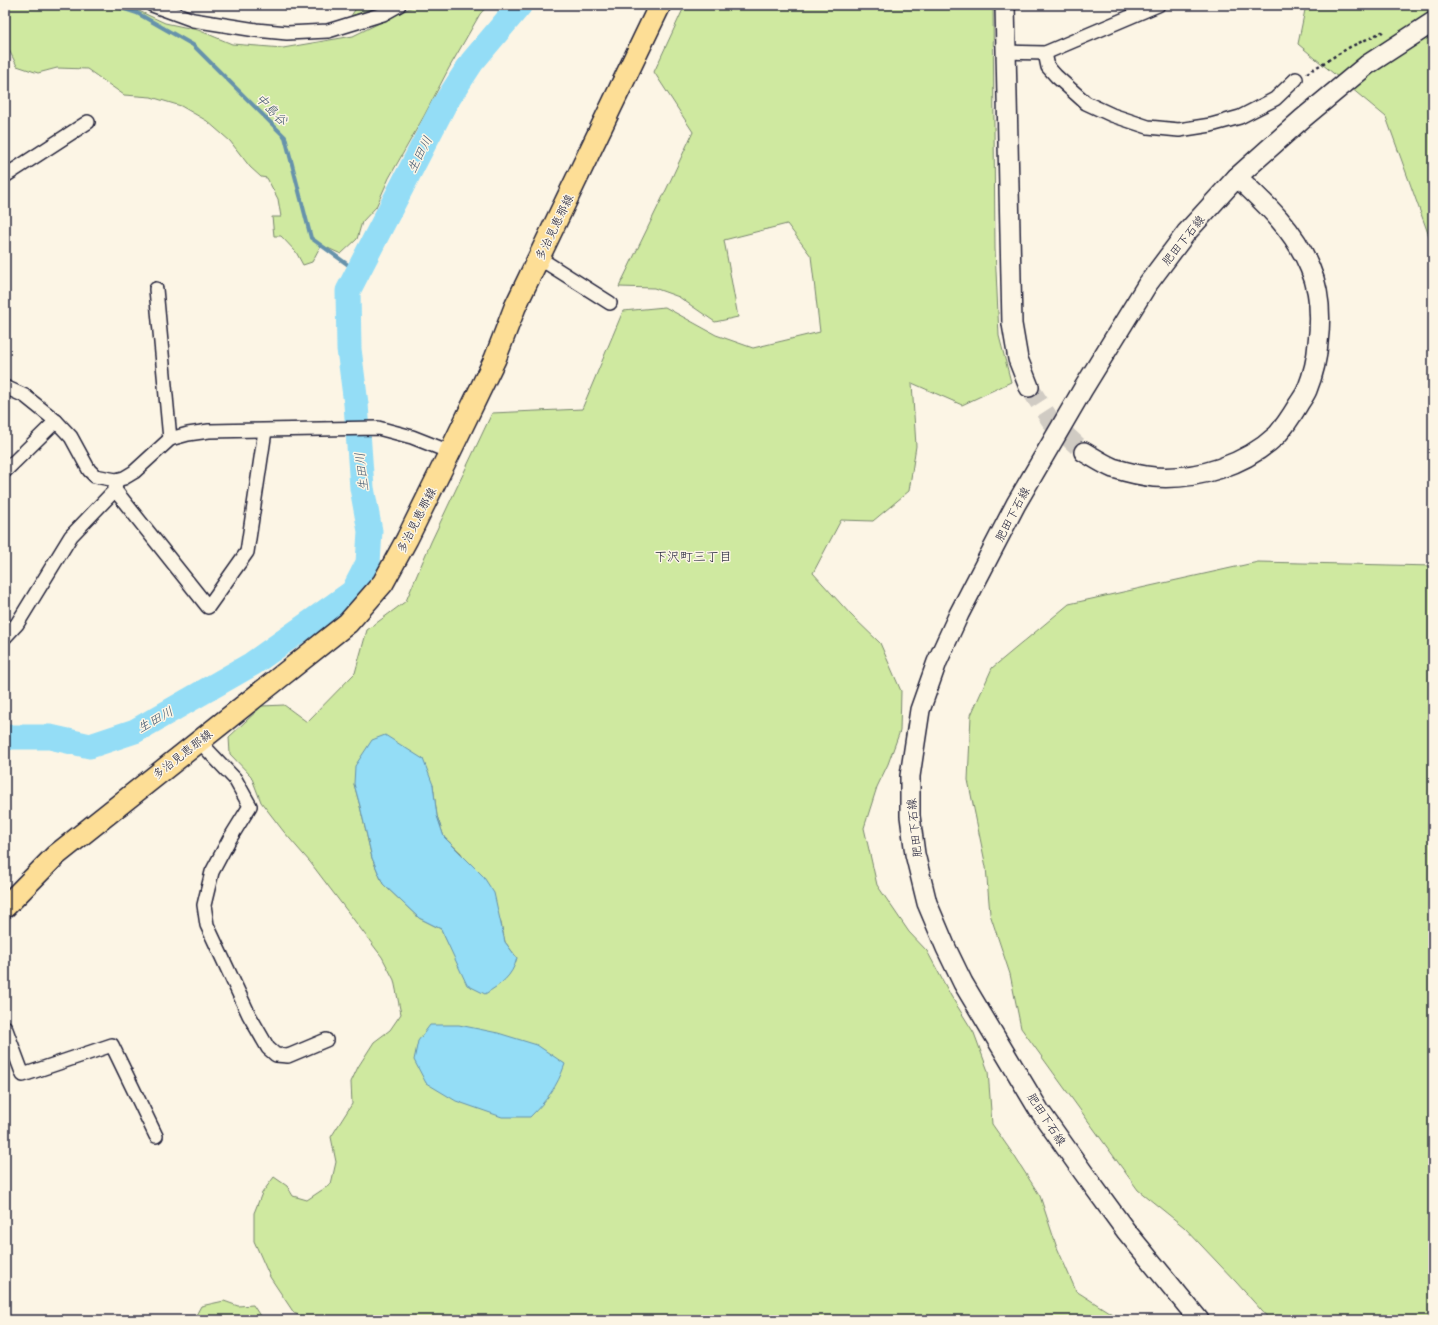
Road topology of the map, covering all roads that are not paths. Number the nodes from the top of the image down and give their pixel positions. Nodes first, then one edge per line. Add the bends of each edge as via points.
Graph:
1 (152, 5) edge
2 (399, 5) edge
3 (660, 5) edge
4 (1005, 5) edge
5 (1158, 5) edge
6 (1433, 22) edge
7 (1006, 52) junction
8 (1045, 53) junction
9 (1296, 79) road end
10 (88, 122) dead end
11 (5, 176) edge
12 (1237, 177) junction
13 (539, 258) junction
14 (156, 289) dead end
15 (610, 303) dead end
16 (5, 386) edge
17 (1029, 387) tunnel mouth
18 (56, 421) junction
19 (265, 431) junction
20 (170, 439) junction
21 (450, 452) junction
22 (1084, 452) tunnel mouth
23 (5, 471) edge
24 (116, 485) junction
25 (5, 637) edge
26 (199, 740) junction
27 (5, 908) edge
28 (5, 1027) edge
29 (326, 1040) dead end
30 (156, 1136) dead end
31 (1199, 1320) edge

1 - 2 street via 193,20 287,33 328,31 383,14
3 - 13 main road, 多治見恵那線
4 - 7 main road
5 - 8 street
6 - 12 main road, 肥田下石線 via 1367,65
7 - 8 street
7 - 17 main road via 1012,324 1018,359
8 - 9 street via 1048,67 1086,103 1112,116 1148,127 1179,130 1240,117 1275,99
10 - 11 street
12 - 22 main road via 1276,215 1294,238 1310,269 1318,298 1320,326 1316,361 1307,391 1277,434 1261,448 1218,469 1190,476 1154,477 1112,468
12 - 31 main road, 肥田下石線 via 1186,233 1147,285 1016,504 937,662 920,710 910,776 910,816 915,854 927,903 963,983 1040,1110 1082,1172 1126,1231
13 - 15 street
13 - 21 main road, 多治見恵那線 via 515,307 495,359
14 - 20 street
16 - 18 street via 25,396
18 - 23 street
18 - 24 street via 71,437 89,470 95,476
19 - 20 street via 209,432
19 - 21 street via 378,428 412,437
19 - 24 street via 247,552 208,607
20 - 24 street
21 - 26 main road, 多治見恵那線 via 386,577 367,602 348,623
24 - 25 street via 71,536 17,624
26 - 27 main road, 多治見恵那線 via 55,856
26 - 29 street via 236,779 250,806 212,872 204,905 207,925 249,1015 268,1048 276,1055 288,1056
28 - 30 street via 23,1075 112,1045

